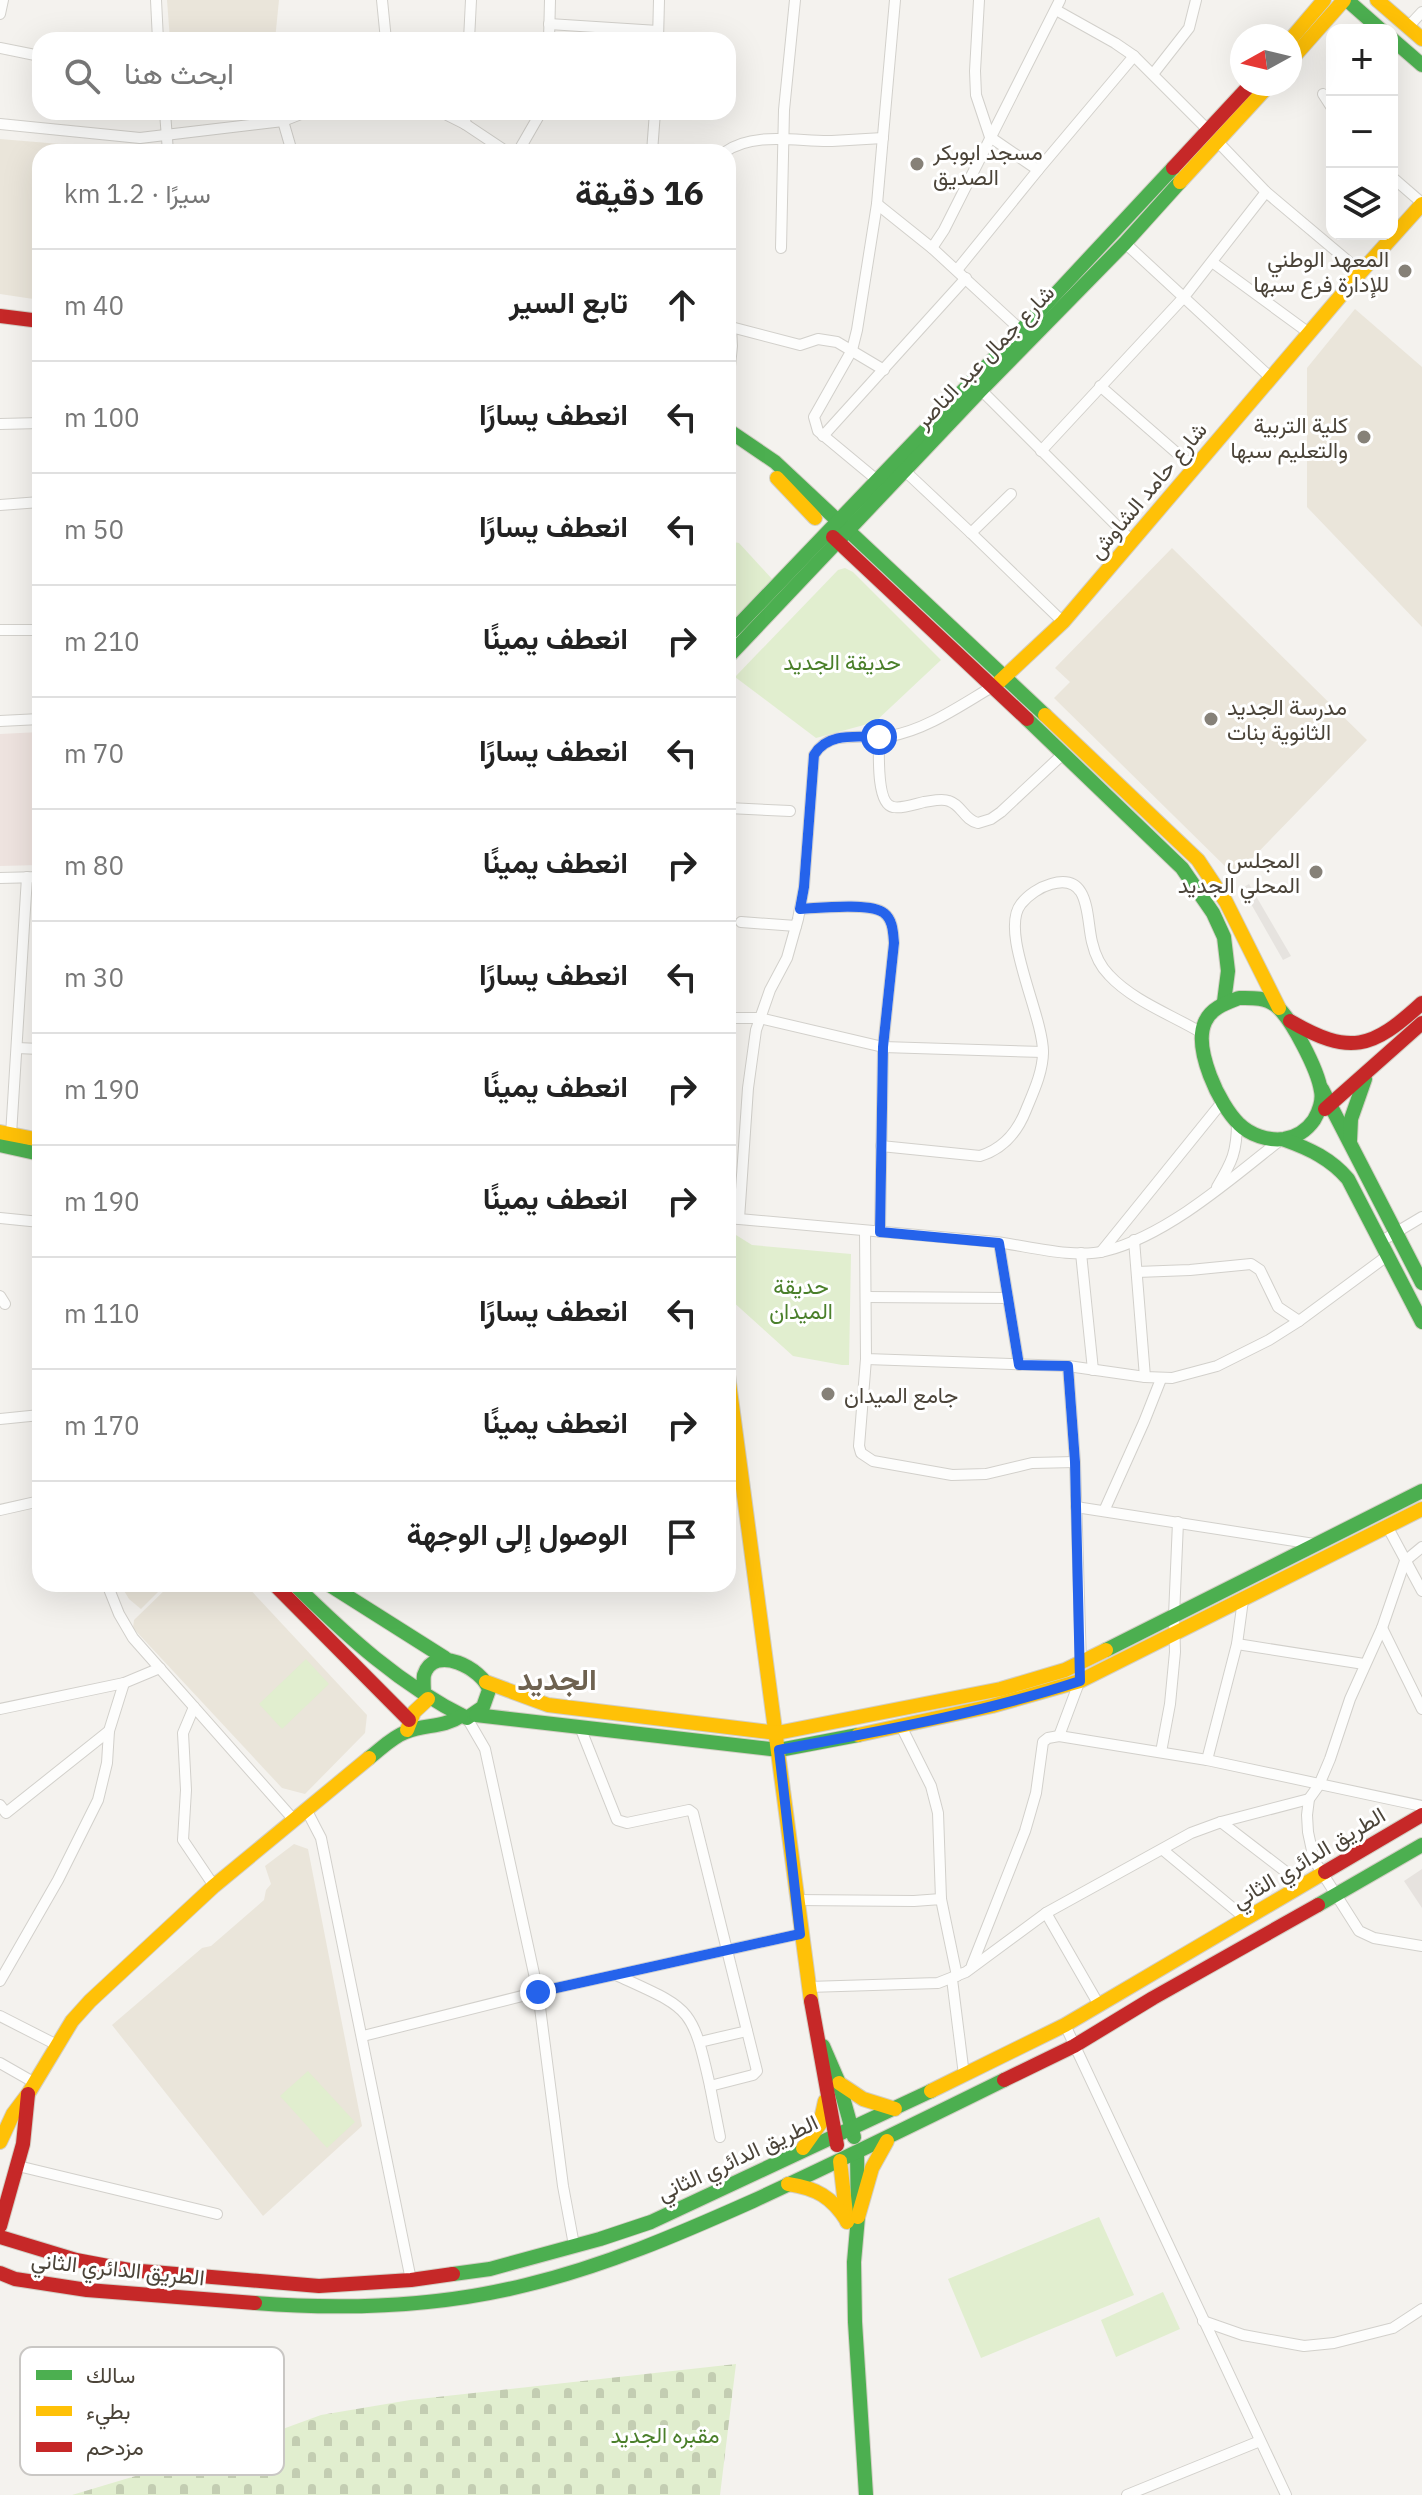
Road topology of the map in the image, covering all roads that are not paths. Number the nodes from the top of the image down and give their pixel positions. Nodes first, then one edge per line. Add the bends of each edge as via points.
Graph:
1 (3, 0) edge
2 (156, 0) edge
3 (382, 0) edge
4 (471, 0) edge
5 (550, 0) edge
6 (659, 0) edge
7 (795, 0) edge
8 (895, 0) edge
9 (979, 0) edge
10 (1196, 0) edge
11 (1324, 0) edge
12 (1345, 0) edge
13 (1377, 0) edge
14 (1058, 5) edge
15 (1422, 12) edge
16 (0, 14) edge
17 (549, 24) junction
18 (1374, 24) edge
19 (1302, 26) edge
20 (1408, 27) junction
21 (158, 32) edge
22 (385, 32) edge
23 (469, 32) edge
24 (549, 32) edge
25 (622, 32) edge
26 (658, 32) edge
27 (1422, 39) edge
28 (1398, 44) edge
29 (0, 48) edge
30 (1302, 48) edge
31 (32, 54) edge
32 (1134, 56) junction
33 (1422, 65) edge
34 (1153, 74) junction
35 (1323, 94) dead end
36 (1243, 96) edge
37 (1257, 96) edge
38 (1326, 99) edge
39 (166, 120) edge
40 (457, 120) edge
41 (465, 120) edge
42 (536, 120) edge
43 (654, 120) edge
44 (283, 121) joint
45 (0, 124) edge
46 (465, 124) junction
47 (167, 135) junction
48 (990, 137) junction
49 (1214, 137) junction
50 (883, 138) junction
51 (783, 140) junction
52 (168, 144) edge
53 (290, 144) edge
54 (495, 144) edge
55 (523, 144) edge
56 (653, 144) edge
57 (736, 147) edge
58 (1038, 170) junction
59 (1398, 182) edge
60 (1266, 192) junction
61 (877, 204) junction
62 (1422, 204) edge
63 (1125, 243) junction
64 (781, 248) dead end
65 (932, 248) junction
66 (1212, 262) junction
67 (957, 270) junction
68 (1361, 272) junction
69 (966, 278) junction
70 (1184, 297) junction
71 (0, 306) edge
72 (32, 310) edge
73 (0, 316) edge
74 (32, 320) edge
75 (736, 328) edge
76 (1309, 333) junction
77 (1026, 334) junction
78 (852, 350) junction
79 (884, 370) junction
80 (1271, 378) junction
81 (1100, 386) junction
82 (981, 390) junction
83 (32, 423) edge
84 (0, 424) edge
85 (736, 435) edge
86 (823, 436) junction
87 (736, 447) edge
88 (1041, 451) junction
89 (1194, 468) junction
90 (905, 471) junction
91 (877, 480) junction
92 (1011, 494) dead end
93 (32, 503) edge
94 (0, 505) edge
95 (839, 532) junction
96 (971, 533) junction
97 (1132, 541) junction
98 (1063, 622) junction
99 (736, 629) edge
100 (0, 630) edge
101 (32, 630) edge
102 (736, 648) edge
103 (1005, 676) junction
104 (992, 687) junction
105 (32, 719) edge
106 (0, 721) edge
107 (879, 737) junction
108 (1063, 754) junction
109 (736, 808) edge
110 (790, 811) dead end
111 (27, 877) junction
112 (32, 877) edge
113 (0, 878) edge
114 (800, 909) junction
115 (741, 922) dead end
116 (796, 926) junction
117 (1224, 1002) junction
118 (1422, 1003) edge
119 (1283, 1014) junction
120 (736, 1018) edge
121 (759, 1018) junction
122 (1422, 1023) edge
123 (1202, 1033) junction
124 (883, 1047) junction
125 (17, 1048) junction
126 (32, 1049) edge
127 (1043, 1052) junction
128 (1366, 1074) junction
129 (1321, 1087) junction
130 (1223, 1101) junction
131 (1331, 1105) junction
132 (1317, 1114) junction
133 (1237, 1122) junction
134 (4, 1137) edge
135 (32, 1139) edge
136 (1282, 1141) junction
137 (1350, 1143) junction
138 (881, 1146) junction
139 (32, 1150) edge
140 (1213, 1192) junction
141 (736, 1193) edge
142 (1422, 1217) edge
143 (0, 1218) edge
144 (736, 1219) edge
145 (32, 1221) edge
146 (865, 1231) junction
147 (880, 1232) junction
148 (1396, 1232) junction
149 (1134, 1240) junction
150 (999, 1243) junction
151 (1384, 1249) junction
152 (1101, 1252) junction
153 (1081, 1253) junction
154 (1137, 1272) junction
155 (1422, 1283) edge
156 (867, 1297) junction
157 (1008, 1298) junction
158 (1299, 1321) junction
159 (1422, 1322) edge
160 (866, 1359) junction
161 (1019, 1365) junction
162 (1068, 1366) junction
163 (1093, 1370) junction
164 (1145, 1377) junction
165 (1161, 1379) junction
166 (32, 1416) edge
167 (0, 1419) edge
168 (736, 1433) edge
169 (1075, 1462) junction
170 (1422, 1491) edge
171 (32, 1503) edge
172 (1076, 1507) junction
173 (1422, 1509) edge
174 (0, 1510) edge
175 (1104, 1511) junction
176 (1178, 1522) junction
177 (1387, 1526) junction
178 (1314, 1544) junction
179 (1422, 1547) edge
180 (1405, 1561) junction
181 (1422, 1591) edge
182 (110, 1592) edge
183 (282, 1592) edge
184 (303, 1592) edge
185 (341, 1592) edge
186 (1243, 1600) junction
187 (1174, 1616) junction
188 (1382, 1628) junction
189 (1175, 1634) junction
190 (1237, 1644) junction
191 (445, 1658) junction
192 (1081, 1663) junction
193 (1364, 1664) junction
194 (160, 1668) junction
195 (1080, 1681) junction
196 (486, 1682) junction
197 (124, 1683) junction
198 (426, 1696) junction
199 (194, 1707) junction
200 (0, 1709) edge
201 (1422, 1709) edge
202 (468, 1716) junction
203 (408, 1725) junction
204 (901, 1726) junction
205 (580, 1727) junction
206 (109, 1731) junction
207 (777, 1733) junction
208 (1059, 1736) junction
209 (779, 1750) junction
210 (1161, 1752) junction
211 (1207, 1760) junction
212 (1319, 1785) junction
213 (1309, 1799) junction
214 (1422, 1806) edge
215 (307, 1811) junction
216 (2, 1812) edge
217 (1422, 1815) edge
218 (294, 1820) junction
219 (1221, 1822) junction
220 (1422, 1845) edge
221 (1163, 1850) junction
222 (1321, 1873) junction
223 (1303, 1885) junction
224 (214, 1886) junction
225 (1337, 1895) junction
226 (941, 1899) junction
227 (796, 1900) junction
228 (1046, 1913) junction
229 (1246, 1919) junction
230 (800, 1934) junction
231 (1422, 1946) edge
232 (729, 1950) junction
233 (972, 1967) junction
234 (616, 1975) junction
235 (954, 1977) junction
236 (0, 1981) edge
237 (808, 1987) junction
238 (538, 1992) junction
239 (1099, 2005) junction
240 (0, 2016) edge
241 (1065, 2025) junction
242 (747, 2031) junction
243 (363, 2036) junction
244 (700, 2042) junction
245 (57, 2045) junction
246 (1074, 2046) junction
247 (0, 2063) edge
248 (964, 2075) junction
249 (833, 2085) junction
250 (710, 2086) junction
251 (32, 2089) junction
252 (895, 2109) junction
253 (852, 2128) junction
254 (836, 2136) junction
255 (720, 2137) dead end
256 (890, 2137) junction
257 (0, 2142) edge
258 (799, 2152) junction
259 (857, 2153) junction
260 (840, 2161) junction
261 (18, 2166) junction
262 (786, 2184) junction
263 (217, 2214) dead end
264 (853, 2219) junction
265 (0, 2226) edge
266 (0, 2237) edge
267 (574, 2245) junction
268 (0, 2255) edge
269 (0, 2273) edge
270 (411, 2280) junction
271 (1422, 2309) edge
272 (1203, 2321) junction
273 (1260, 2441) junction
274 (866, 2495) edge
275 (1127, 2495) edge
276 (1286, 2495) edge

1 - 16 street
2 - 21 street
3 - 22 street
4 - 23 street
5 - 17 street
6 - 26 street
7 - 51 street
8 - 50 street
9 - 48 street via 976,95
10 - 34 street via 1189,28
11 - 19 main road
12 - 18 main road
12 - 30 main road
13 - 20 main road
14 - 32 street
14 - 48 street
15 - 20 street
17 - 24 street
17 - 25 street
20 - 27 main road
28 - 33 main road
29 - 31 street
32 - 34 street
32 - 58 street
34 - 49 street
35 - 38 street
36 - 49 main road, شارع جمال عبد الناصر
37 - 49 main road, شارع جمال عبد الناصر
39 - 47 street
40 - 46 street
41 - 46 street
42 - 55 street
43 - 56 street
44 - 47 street
44 - 53 street
45 - 47 street via 140,138
46 - 54 street
47 - 52 street
48 - 58 street
48 - 65 street
49 - 60 street
49 - 63 main road, شارع جمال عبد الناصر
49 - 77 main road, شارع جمال عبد الناصر
50 - 51 street
50 - 61 street
51 - 57 street
51 - 64 street
58 - 67 street
59 - 62 street
60 - 66 street
60 - 68 street
61 - 65 street
61 - 78 street
62 - 68 main road, شارع حامد الشاوش
63 - 70 street
63 - 77 main road, شارع جمال عبد الناصر
65 - 67 street
66 - 70 street
66 - 76 street
67 - 69 street
68 - 76 main road, شارع حامد الشاوش
69 - 77 street
69 - 79 street
70 - 80 street
70 - 81 street
71 - 72 main road
73 - 74 main road
75 - 78 street via 800,345 823,339
76 - 80 main road, شارع حامد الشاوش
77 - 82 main road, شارع جمال عبد الناصر
77 - 91 main road, شارع جمال عبد الناصر
78 - 79 street
78 - 86 street via 814,417
79 - 86 street
80 - 89 main road, شارع حامد الشاوش
81 - 88 street
81 - 89 street
82 - 88 street
82 - 90 main road, شارع جمال عبد الناصر
83 - 84 street
85 - 95 main road via 762,452
86 - 91 street
87 - 95 main road via 767,469 815,518
88 - 97 street
89 - 97 main road, شارع حامد الشاوش
90 - 95 main road, شارع جمال عبد الناصر
90 - 96 street
91 - 95 main road, شارع جمال عبد الناصر
92 - 96 street
93 - 94 street
95 - 99 main road, شارع جمال عبد الناصر
95 - 102 main road, شارع جمال عبد الناصر
95 - 103 main road
95 - 104 main road
96 - 98 street
97 - 98 main road, شارع حامد الشاوش
98 - 103 main road, شارع حامد الشاوش
100 - 101 street
103 - 104 main road, شارع حامد الشاوش
103 - 119 main road via 1198,860 1235,918
104 - 107 street via 921,725
104 - 108 main road
105 - 106 street
107 - 108 street via 885,803 898,807 950,801 978,823 1001,812
107 - 114 street via 834,739 814,755
108 - 117 main road via 1167,852 1198,889 1224,937
109 - 110 street
111 - 112 street
111 - 113 street
111 - 125 street
114 - 116 street
114 - 124 street via 876,907 887,915 894,943
115 - 116 street
116 - 121 street
117 - 119 main road via 1263,999
117 - 123 main road
118 - 119 main road via 1392,1031 1360,1043 1327,1042
119 - 129 main road
120 - 121 street
121 - 124 street
121 - 141 street
122 - 128 main road
123 - 127 street via 1108,974 1095,950 1084,896 1076,885 1058,882 1025,900 1014,923
123 - 130 main road via 1202,1055
124 - 127 street
124 - 138 street
125 - 126 street
125 - 134 street
127 - 138 street via 1023,1117 995,1151 980,1156
128 - 131 main road
128 - 137 main road via 1351,1119
129 - 131 main road
129 - 132 main road
130 - 133 main road
130 - 152 street
131 - 132 main road
131 - 137 main road
132 - 136 main road via 1306,1129
133 - 136 main road
133 - 140 street via 1233,1160
134 - 135 main road
134 - 139 main road
136 - 140 street
136 - 151 main road via 1337,1165
137 - 148 main road
138 - 147 street
140 - 149 street
142 - 148 street
143 - 145 street
144 - 146 street
146 - 147 street
146 - 156 street
147 - 150 street
148 - 151 street
148 - 155 main road
149 - 152 street
149 - 154 street
150 - 153 street
150 - 157 street
151 - 158 street
151 - 159 main road
152 - 153 street
153 - 163 street
154 - 158 street via 1251,1264 1260,1270 1278,1307
154 - 164 street
156 - 157 street
156 - 160 street
157 - 161 street
158 - 165 street via 1217,1366
160 - 161 street
160 - 169 street via 859,1446 866,1457 952,1475
161 - 162 street
162 - 163 street
162 - 169 street
163 - 164 street
164 - 165 street
165 - 175 street
166 - 167 street
168 - 207 main road
169 - 172 street
170 - 178 main road
171 - 174 street
172 - 175 street
172 - 192 street
173 - 177 main road
175 - 176 street
176 - 178 street
176 - 187 street
177 - 180 street
177 - 186 main road
178 - 187 main road
179 - 180 street
180 - 181 street
180 - 188 street
182 - 194 street via 126,1629
183 - 203 main road
184 - 198 main road via 376,1660
185 - 191 main road
186 - 189 main road
186 - 190 street
187 - 189 street
187 - 192 main road
188 - 193 street
188 - 201 street
189 - 195 main road
189 - 210 street
190 - 193 street
190 - 211 street
191 - 196 main road
191 - 198 main road via 424,1675
192 - 195 street
192 - 207 main road via 1001,1689
193 - 212 street
194 - 197 street
194 - 199 street
195 - 204 main road
195 - 208 street
196 - 202 main road via 488,1701
196 - 207 main road via 548,1705
197 - 200 street
197 - 206 street
198 - 202 main road
198 - 203 main road
199 - 218 street
199 - 224 street via 183,1733 183,1840
202 - 203 main road via 449,1724
202 - 205 main road
202 - 238 street via 489,1765
203 - 215 main road
204 - 209 main road
204 - 226 street via 931,1786 938,1813
205 - 209 main road
205 - 232 street via 617,1820 693,1813
206 - 216 street
206 - 236 street via 98,1800
207 - 209 main road
208 - 210 street
208 - 233 street via 1043,1742 1025,1831
209 - 227 main road
210 - 211 street
211 - 212 street
212 - 213 street
212 - 214 street
213 - 219 street
213 - 222 street via 1308,1832
215 - 218 main road
215 - 243 street via 321,1838
217 - 222 main road, الطريق الدائري الثاني
218 - 224 main road
219 - 221 street
219 - 223 street
220 - 225 main road, الطريق الدائري الثاني
221 - 228 street
221 - 229 street
222 - 223 main road, الطريق الدائري الثاني
222 - 225 street
223 - 229 main road, الطريق الدائري الثاني
224 - 245 main road via 90,2001
225 - 231 street via 1366,1936
225 - 246 main road, الطريق الدائري الثاني
226 - 227 street
226 - 235 street
227 - 230 main road
228 - 233 street
228 - 239 street
229 - 239 main road, الطريق الدائري الثاني
230 - 232 street
230 - 237 main road
232 - 234 street
232 - 242 street
233 - 235 street
234 - 238 street
234 - 244 street via 681,2008
235 - 237 street via 938,1983
235 - 248 street
237 - 249 main road via 820,2041 833,2064
238 - 243 street
238 - 267 street
239 - 241 main road, الطريق الدائري الثاني
240 - 245 street
241 - 246 street
241 - 248 main road, الطريق الدائري الثاني
242 - 244 street
242 - 250 street via 757,2071
243 - 270 street
244 - 250 street
245 - 251 main road
246 - 256 main road, الطريق الدائري الثاني
246 - 272 street
247 - 251 street
248 - 252 main road, الطريق الدائري الثاني
249 - 252 main road
249 - 253 main road
249 - 254 main road
249 - 258 main road via 820,2124
250 - 255 street
251 - 257 main road
251 - 261 main road
252 - 253 main road, الطريق الدائري الثاني
253 - 254 main road, الطريق الدائري الثاني
253 - 259 main road
254 - 258 main road, الطريق الدائري الثاني
254 - 260 main road
256 - 259 main road, الطريق الدائري الثاني
256 - 264 main road via 875,2157
258 - 267 main road, الطريق الدائري الثاني via 651,2222
259 - 260 main road, الطريق الدائري الثاني
259 - 264 main road
260 - 262 main road, الطريق الدائري الثاني
260 - 264 main road
261 - 263 street
261 - 265 main road
262 - 264 main road via 811,2187
262 - 269 main road, الطريق الدائري الثاني via 618,2258 524,2286 424,2303 289,2306 87,2290
264 - 274 main road
266 - 268 main road
266 - 270 main road, الطريق الدائري الثاني via 129,2270 319,2286
267 - 270 main road, الطريق الدائري الثاني via 490,2269
271 - 272 street via 1393,2328 1304,2346
272 - 273 street
273 - 275 street
273 - 276 street

